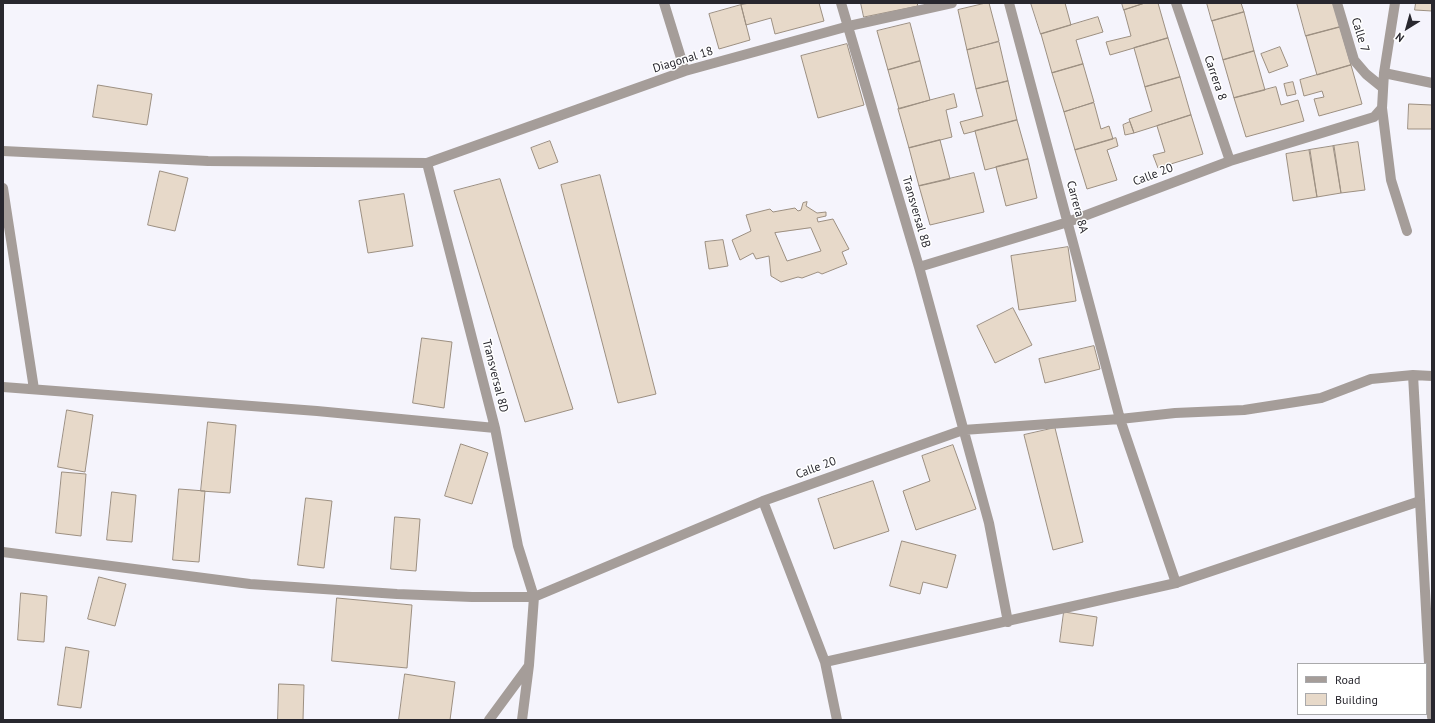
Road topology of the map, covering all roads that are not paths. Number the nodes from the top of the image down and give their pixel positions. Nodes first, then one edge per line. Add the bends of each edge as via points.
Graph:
1 (664, 3) edge
2 (841, 3) edge
3 (952, 3) edge
4 (1009, 3) edge
5 (1176, 3) edge
6 (1337, 3) edge
7 (1395, 3) edge
8 (848, 26) junction
9 (685, 72) junction
10 (1384, 73) junction
11 (1432, 83) edge
12 (1382, 91) junction
13 (1382, 108) junction
14 (3, 151) edge
15 (1230, 160) junction
16 (427, 163) junction
17 (3, 188) edge
18 (1068, 222) junction
19 (1407, 231) dead end
20 (919, 267) junction
21 (1414, 375) junction
22 (1432, 376) edge
23 (3, 387) edge
24 (34, 389) junction
25 (1120, 419) junction
26 (495, 428) junction
27 (963, 430) junction
28 (763, 501) junction
29 (1420, 501) junction
30 (3, 552) edge
31 (1176, 583) junction
32 (534, 597) junction
33 (1008, 622) junction
34 (825, 662) junction
35 (529, 666) junction
36 (1432, 717) edge
37 (489, 720) edge
38 (522, 720) edge
39 (837, 720) edge

1 - 9 street
2 - 8 street, Transversal 8B
3 - 8 street, Diagonal 18
4 - 18 street, Carrera 8A
5 - 15 street, Carrera 8
6 - 12 street, Calle 7 via 1354,60
7 - 10 street
8 - 9 street, Diagonal 18
8 - 20 street, Transversal 8B
9 - 16 street, Diagonal 18
10 - 11 street
10 - 12 street
12 - 13 street
13 - 15 street, Calle 20 via 1374,117
13 - 19 street via 1391,180
14 - 16 street, Diagonal 18 via 208,161
15 - 18 street, Calle 20
16 - 26 street, Transversal 8D
17 - 24 street
18 - 20 street, Calle 20
18 - 25 street, Carrera 8A
20 - 27 street, Transversal 8B
21 - 22 street, Calle 20
21 - 25 street, Calle 20 via 1371,379 1321,398 1244,410 1175,413
21 - 29 street
23 - 24 street
24 - 26 street
25 - 27 street, Calle 20
25 - 31 street, Carrera 8A
26 - 32 street, Transversal 8D via 518,546
27 - 28 street, Calle 20
27 - 33 street, Transversal 8B via 989,523
28 - 32 street, Calle 20
28 - 34 street
29 - 31 street
29 - 36 street
30 - 32 street via 250,584 404,594
31 - 33 street
32 - 35 street
33 - 34 street
34 - 39 street
35 - 37 street
35 - 38 street

